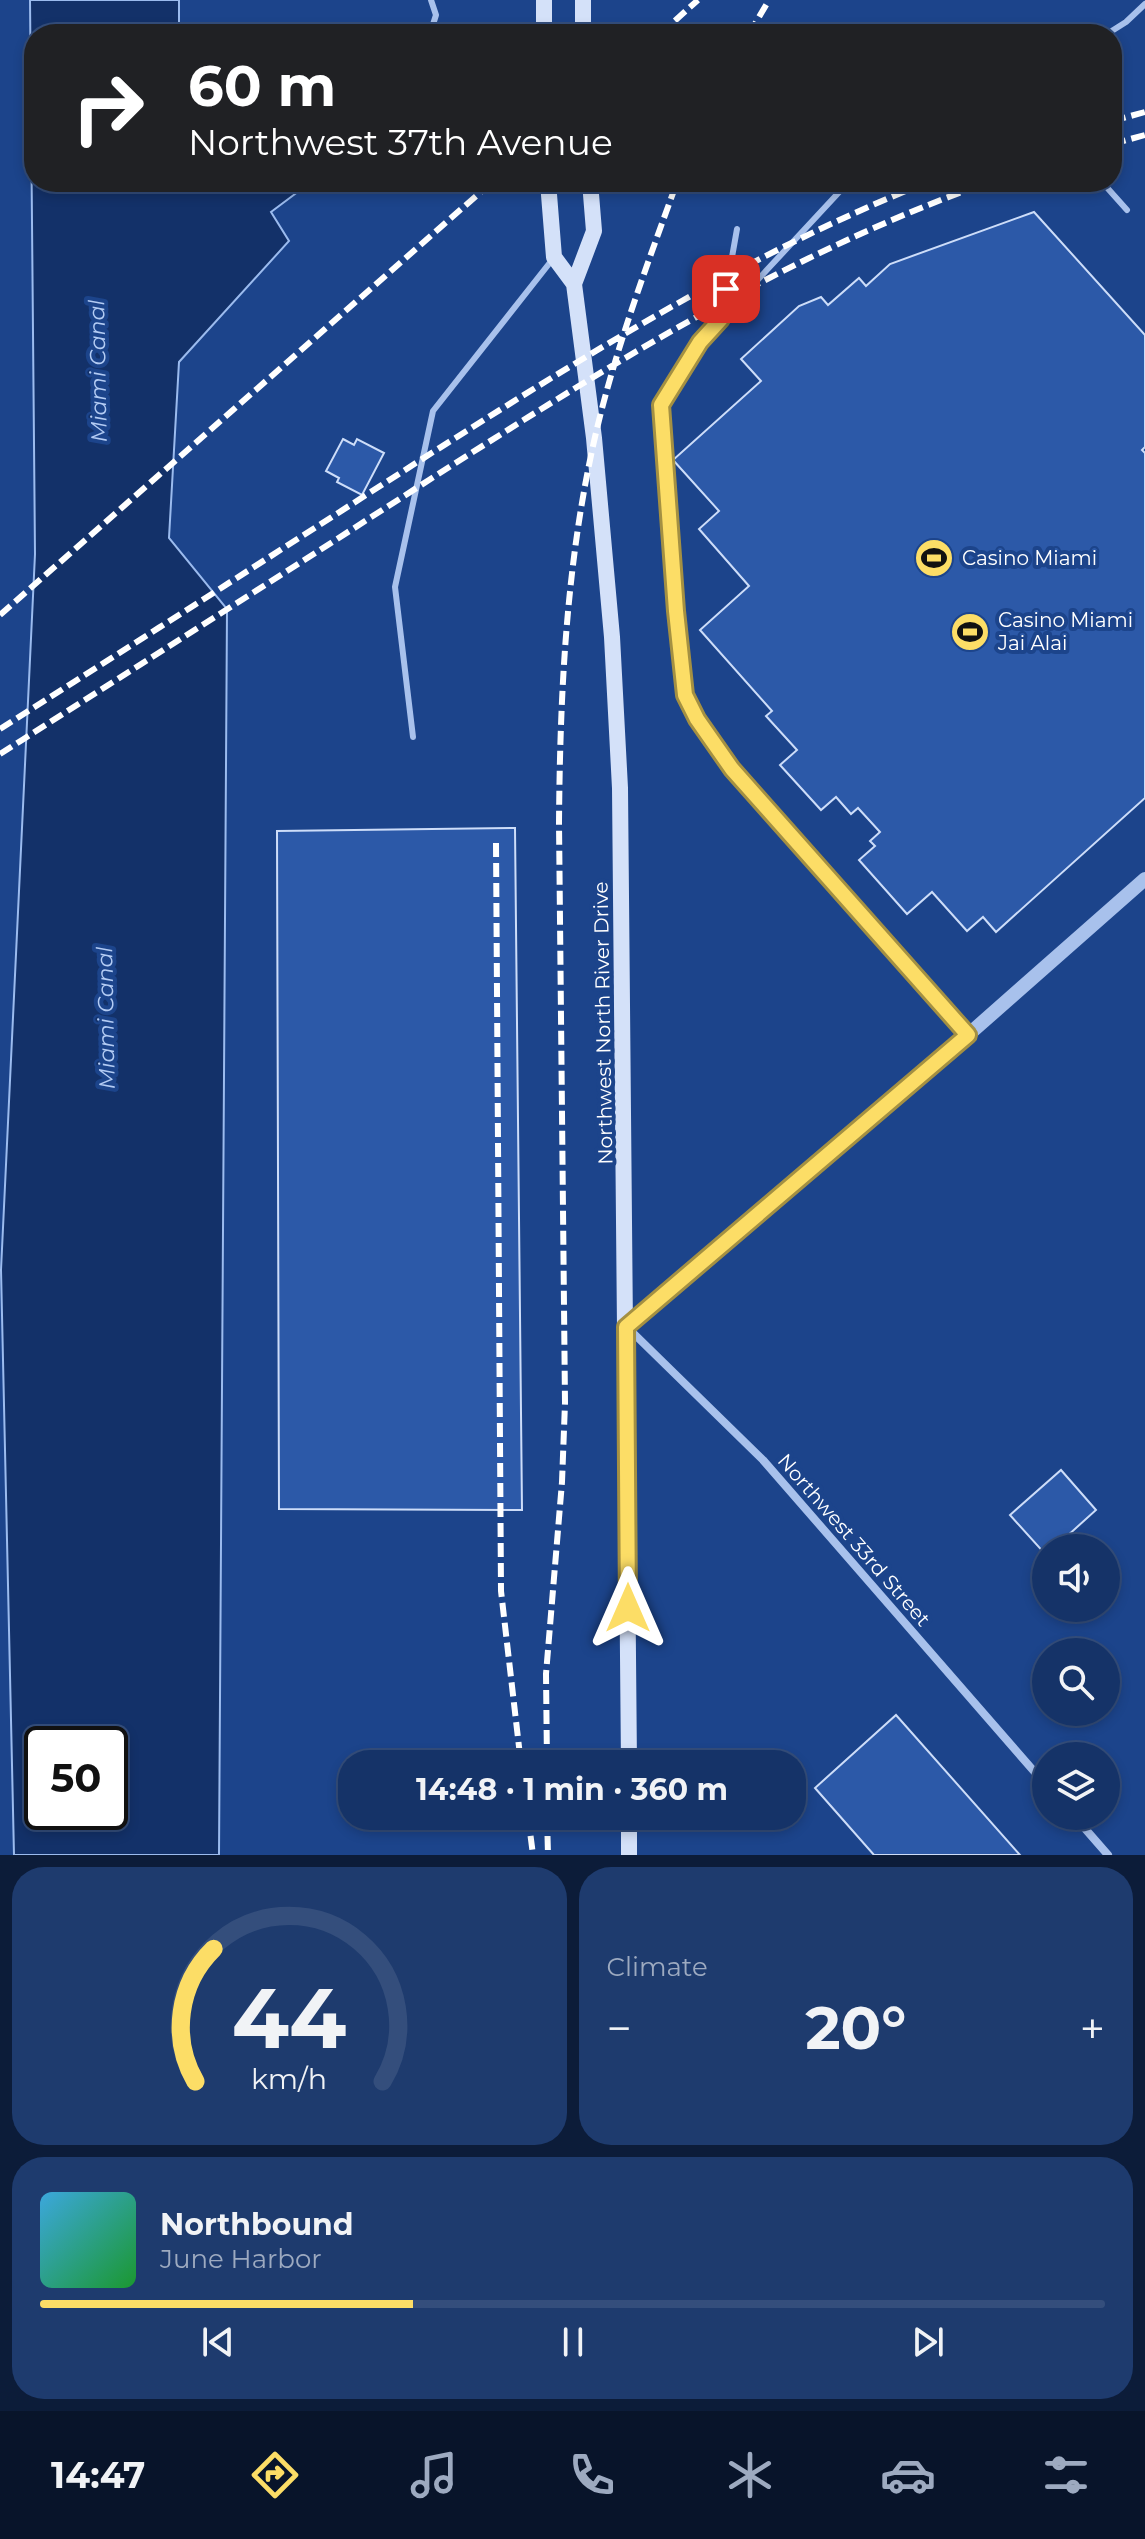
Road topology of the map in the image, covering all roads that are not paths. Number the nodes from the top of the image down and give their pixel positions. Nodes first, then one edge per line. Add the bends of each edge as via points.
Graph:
1 (431, 0) edge
2 (544, 0) edge
3 (583, 0) edge
4 (1145, 4) edge
5 (433, 24) edge
6 (544, 24) edge
7 (583, 24) edge
8 (1122, 25) edge
9 (549, 192) edge
10 (591, 192) edge
11 (839, 192) edge
12 (1111, 192) edge
13 (1127, 210) dead end
14 (737, 229) dead end
15 (554, 257) junction
16 (574, 284) junction
17 (721, 319) junction
18 (413, 737) dead end
19 (1145, 879) edge
20 (968, 1035) junction
21 (626, 1327) junction
22 (629, 1750) edge
23 (1032, 1769) edge
24 (629, 1830) edge
25 (1086, 1830) edge
26 (629, 1855) edge
27 (1108, 1855) edge

1 - 5 lane
2 - 6 main road
3 - 7 main road
4 - 8 lane
9 - 15 main road
10 - 16 main road, Northwest North River Drive via 594,231
11 - 17 lane
12 - 13 lane
14 - 17 lane
15 - 16 main road, Northwest North River Drive
15 - 18 lane via 433,411 395,587
16 - 21 main road, Northwest North River Drive via 594,438 620,788
17 - 20 lane via 700,342 661,405 685,695 732,769
19 - 20 street
20 - 21 street
21 - 22 main road, Northwest North River Drive
21 - 23 street, Northwest 33rd Street via 763,1460
24 - 26 main road
25 - 27 street

